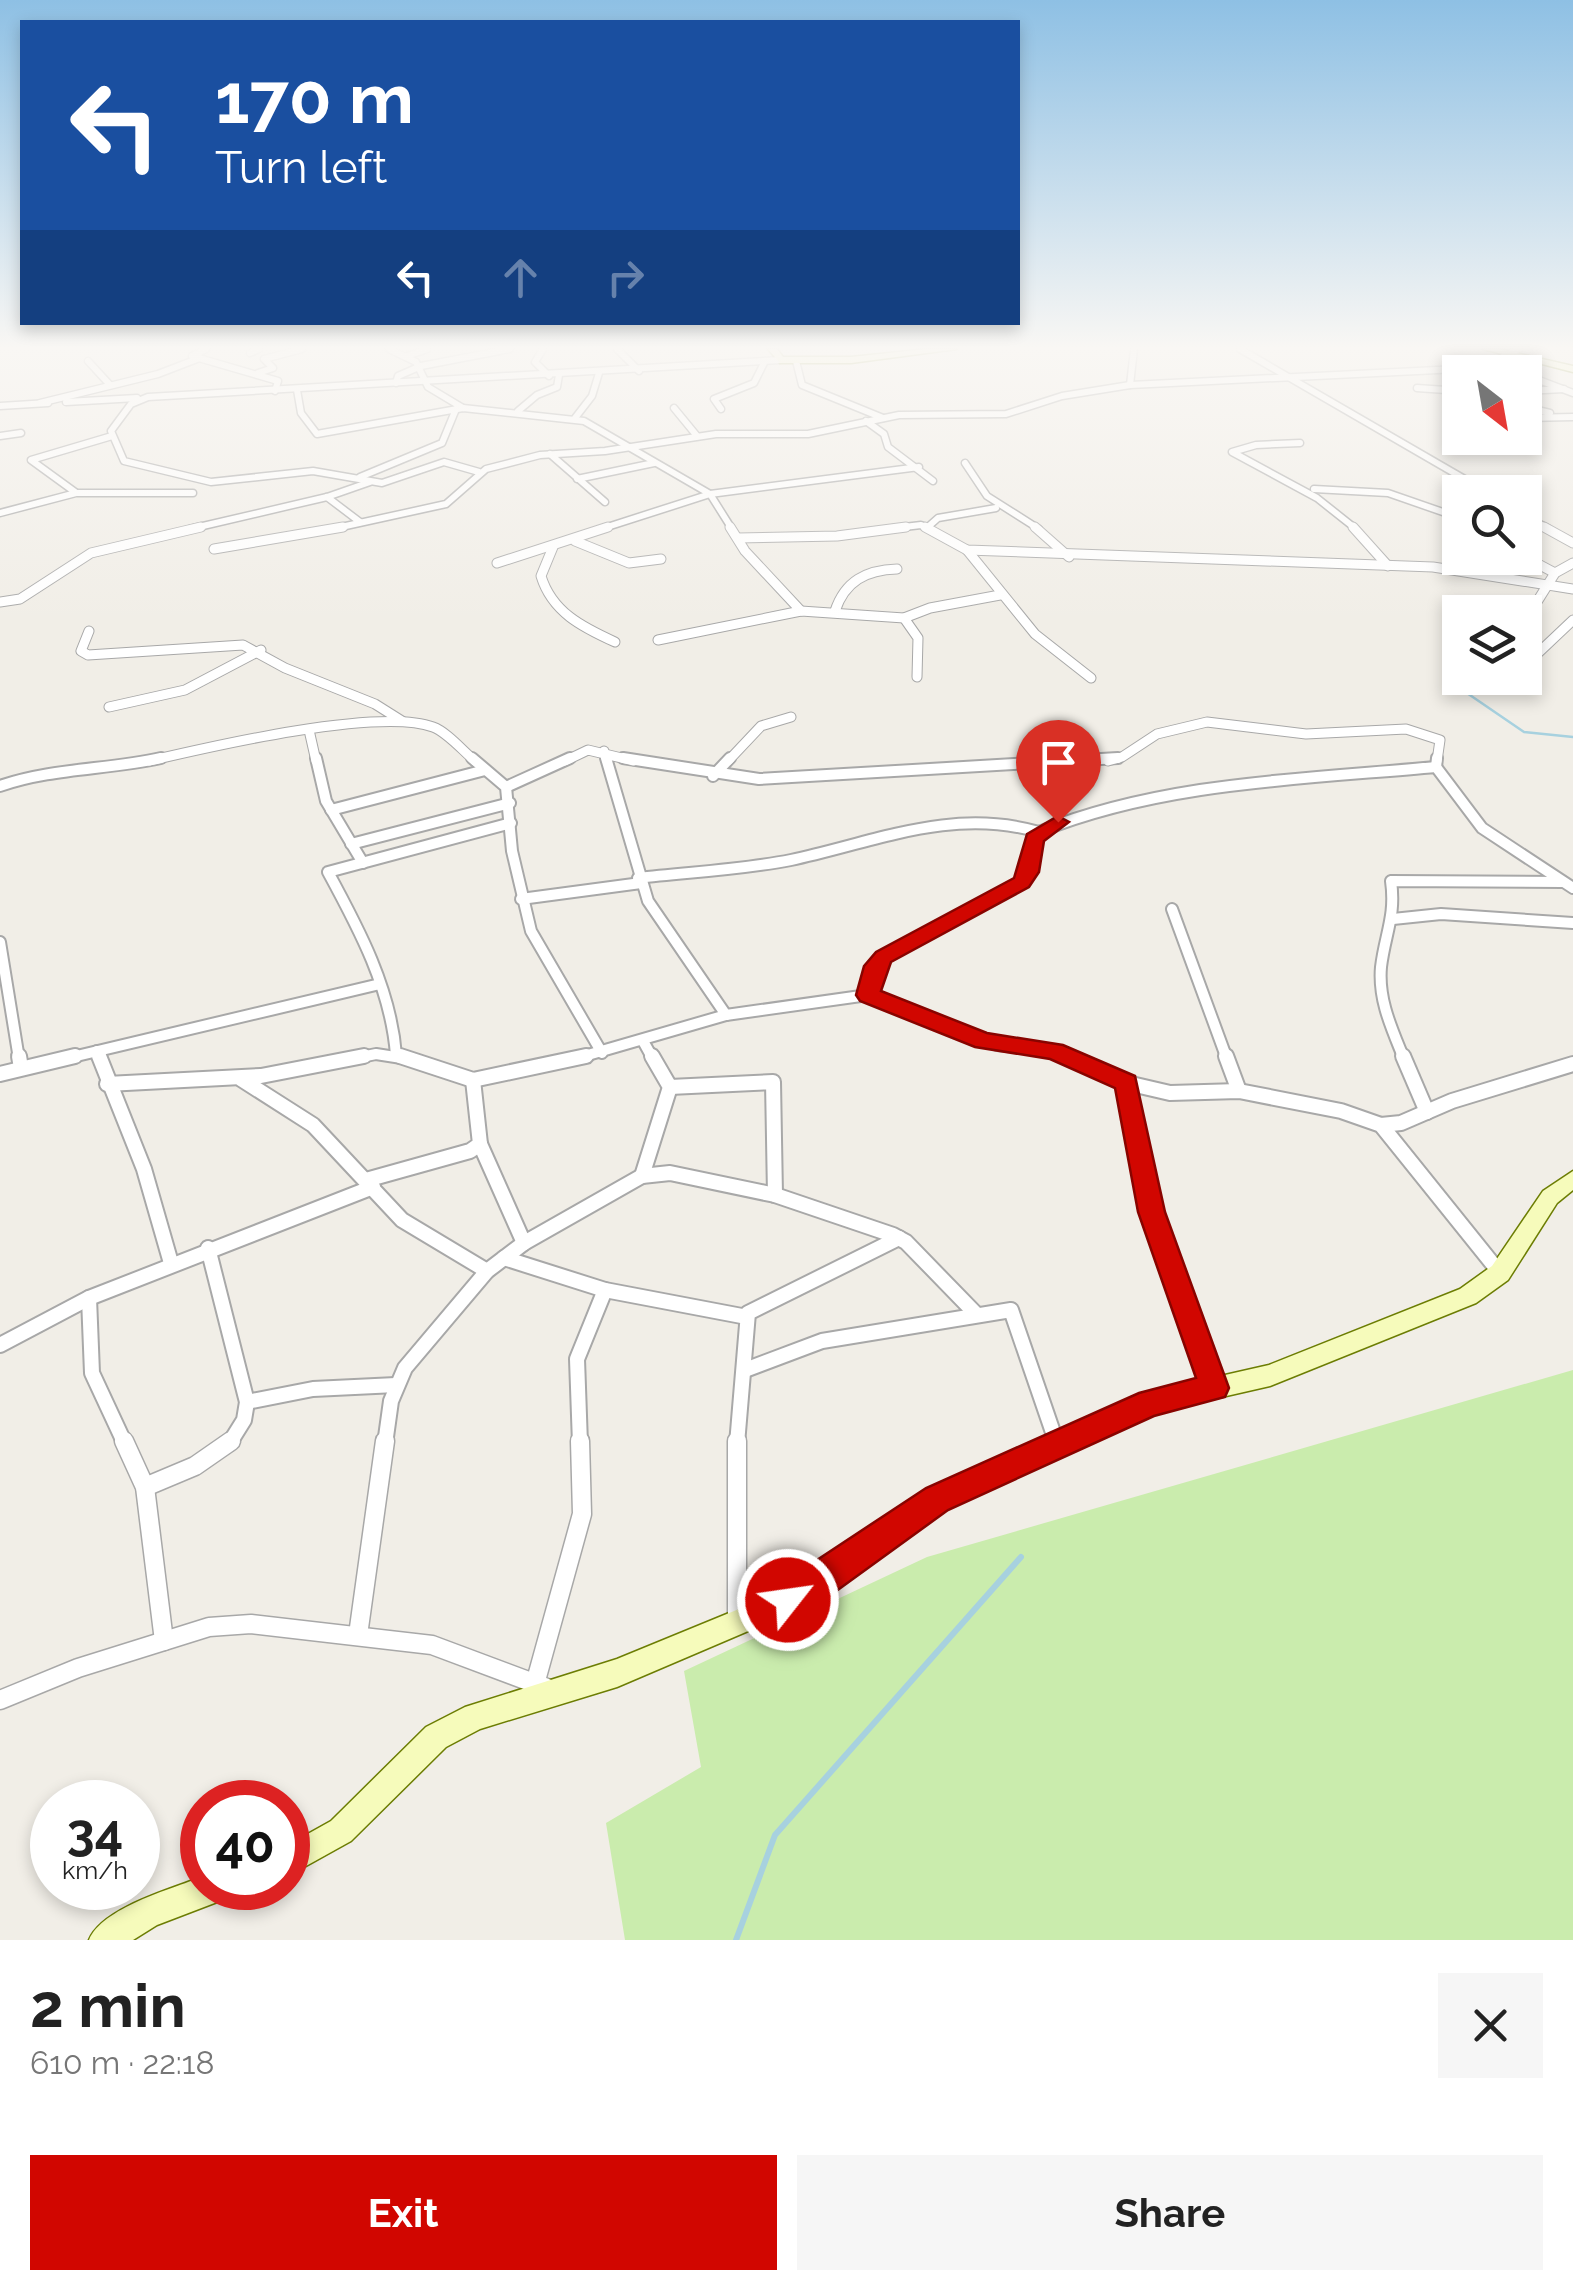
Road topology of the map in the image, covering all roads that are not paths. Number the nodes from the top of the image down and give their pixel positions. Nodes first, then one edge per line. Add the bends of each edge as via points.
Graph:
1 (100, 440) edge
2 (114, 440) edge
3 (444, 440) edge
4 (614, 440) edge
5 (675, 440) edge
6 (887, 440) edge
7 (1398, 440) edge
8 (1300, 443) dead end
9 (628, 447) junction
10 (550, 454) junction
11 (654, 463) junction
12 (965, 463) dead end
13 (919, 467) junction
14 (479, 472) junction
15 (1458, 475) edge
16 (360, 477) junction
17 (577, 479) junction
18 (934, 481) dead end
19 (370, 482) junction
20 (1304, 488) junction
21 (76, 493) junction
22 (193, 493) dead end
23 (710, 494) junction
24 (326, 496) junction
25 (606, 502) dead end
26 (996, 508) junction
27 (1442, 512) edge
28 (0, 513) edge
29 (360, 522) junction
30 (929, 526) junction
31 (1542, 526) edge
32 (738, 538) junction
33 (575, 541) junction
34 (1573, 543) edge
35 (554, 548) junction
36 (214, 549) dead end
37 (967, 550) junction
38 (1068, 556) junction
39 (662, 559) dead end
40 (497, 563) dead end
41 (1573, 564) edge
42 (1388, 566) junction
43 (1542, 566) edge
44 (896, 570) dead end
45 (1555, 572) junction
46 (1551, 584) junction
47 (1573, 589) edge
48 (1000, 594) junction
49 (1542, 597) edge
50 (0, 602) edge
51 (801, 611) junction
52 (834, 611) junction
53 (904, 618) junction
54 (1573, 620) edge
55 (90, 631) dead end
56 (658, 640) dead end
57 (615, 642) dead end
58 (1542, 649) edge
59 (261, 650) junction
60 (918, 677) dead end
61 (1091, 678) dead end
62 (109, 707) dead end
63 (791, 717) dead end
64 (402, 721) junction
65 (309, 730) junction
66 (604, 751) junction
67 (1436, 768) junction
68 (485, 770) junction
69 (713, 776) junction
70 (0, 786) edge
71 (506, 788) junction
72 (510, 803) junction
73 (331, 810) junction
74 (511, 824) junction
75 (1039, 832) junction
76 (351, 844) junction
77 (363, 862) junction
78 (640, 880) junction
79 (1570, 885) edge
80 (521, 899) junction
81 (1172, 909) dead end
82 (1392, 919) junction
83 (1573, 923) edge
84 (0, 942) edge
85 (380, 984) junction
86 (868, 995) junction
87 (726, 1015) junction
88 (643, 1040) junction
89 (97, 1052) junction
90 (602, 1053) junction
91 (396, 1055) junction
92 (1573, 1064) edge
93 (20, 1068) junction
94 (0, 1074) edge
95 (239, 1078) junction
96 (473, 1080) junction
97 (1126, 1083) junction
98 (107, 1084) junction
99 (670, 1087) junction
100 (1239, 1092) junction
101 (1427, 1112) junction
102 (1380, 1125) junction
103 (480, 1144) junction
104 (642, 1176) junction
105 (1573, 1179) edge
106 (370, 1184) junction
107 (775, 1195) junction
108 (899, 1238) junction
109 (524, 1243) junction
110 (208, 1248) junction
111 (504, 1258) junction
112 (171, 1263) junction
113 (487, 1271) junction
114 (1500, 1274) junction
115 (605, 1290) junction
116 (89, 1298) junction
117 (977, 1315) junction
118 (747, 1318) junction
119 (0, 1345) edge
120 (745, 1370) junction
121 (396, 1385) junction
122 (1214, 1388) junction
123 (247, 1402) junction
124 (1056, 1444) junction
125 (145, 1486) junction
126 (737, 1623) junction
127 (358, 1635) junction
128 (164, 1641) junction
129 (545, 1687) junction
130 (0, 1700) edge
131 (310, 1848) edge
132 (180, 1901) edge
133 (105, 1940) edge

1 - 21 street via 31,460
2 - 16 street via 124,461 211,482 313,471
3 - 16 street
4 - 9 street
5 - 9 street
6 - 13 street via 888,447
7 - 15 street
8 - 20 street via 1232,452
9 - 10 street
9 - 11 street
10 - 14 street
10 - 17 street
11 - 17 street
11 - 23 street
12 - 26 street
13 - 18 street
13 - 23 street
14 - 19 street via 444,462
14 - 29 street via 446,504
16 - 19 street
17 - 25 street
19 - 24 street
20 - 27 street via 1388,494
20 - 42 street via 1352,522
21 - 22 street
21 - 28 street
23 - 32 street
23 - 33 street
24 - 29 street
24 - 50 street via 91,553 20,599
26 - 30 street via 938,518
26 - 38 street via 1040,526
29 - 36 street via 280,542
30 - 32 street
30 - 37 street
31 - 34 street
32 - 51 street
33 - 35 street
33 - 39 street via 629,563
35 - 40 street
35 - 57 street via 540,576 548,594 575,623
37 - 38 street
37 - 48 street
38 - 42 street
41 - 45 street
42 - 46 street
43 - 45 street
44 - 52 street via 866,572 843,589
45 - 46 street
46 - 47 street
46 - 49 street
48 - 53 street
48 - 61 street
51 - 52 street
51 - 56 street
52 - 53 street
53 - 60 street via 918,638
54 - 58 street
55 - 59 street via 81,651 88,655 234,644
59 - 62 street via 185,690
59 - 64 street
63 - 69 street via 761,726
64 - 65 street
64 - 68 street via 436,727
65 - 70 street via 211,744 106,770 41,772
65 - 73 street
66 - 69 street
66 - 71 street via 576,753
66 - 78 street
67 - 69 street via 1440,740 1416,731 1306,734 1207,722 1157,734 1102,762
67 - 75 street via 1158,800 1086,813
67 - 79 street via 1482,828
68 - 71 street
68 - 73 street
71 - 72 street
72 - 74 street
72 - 76 street
73 - 76 street
74 - 77 street
74 - 80 street
75 - 78 street via 1018,824 973,823 792,860
75 - 86 street via 1022,882 884,957
76 - 77 street
77 - 85 street via 327,874 365,940
78 - 80 street
78 - 87 street via 658,919
79 - 82 street via 1398,879 1389,884
80 - 90 street via 532,931
81 - 100 street
82 - 83 street via 1441,914
82 - 101 street via 1381,968 1384,1011
84 - 93 street
85 - 89 street
85 - 91 street
86 - 87 street
86 - 97 street via 984,1041 1054,1051
87 - 88 street
88 - 90 street
88 - 99 street
89 - 93 street
89 - 98 street
90 - 96 street
91 - 95 street
91 - 96 street
92 - 101 street
93 - 94 street
95 - 98 street
95 - 106 street via 313,1125
96 - 103 street
97 - 100 street via 1170,1093
97 - 122 street via 1152,1212
98 - 112 street via 144,1169
99 - 104 street
99 - 107 street via 772,1082
100 - 102 street
101 - 102 street
102 - 114 street
103 - 106 street
103 - 109 street
104 - 107 street via 670,1173
104 - 109 street
105 - 114 street via 1550,1197
106 - 110 street
106 - 113 street via 402,1220
107 - 108 street
108 - 117 street
108 - 118 street via 761,1304
109 - 111 street
110 - 112 street
110 - 123 street
111 - 113 street
111 - 115 street
112 - 116 street
113 - 121 street
114 - 122 street via 1468,1296 1270,1376
115 - 118 street
115 - 129 street via 576,1359 582,1514
116 - 119 street
116 - 125 street via 92,1373
117 - 120 street via 822,1342
117 - 124 street via 1012,1310
118 - 120 street
120 - 126 street via 735,1467
121 - 123 street via 313,1389
121 - 127 street
122 - 124 street via 1150,1403
123 - 125 street via 247,1418 219,1455
124 - 126 street via 937,1499 812,1588
125 - 128 street
126 - 129 street via 618,1674
127 - 128 street via 251,1624 209,1627
127 - 129 street via 432,1645
128 - 130 street
129 - 131 street via 436,1737 341,1830
132 - 133 street

